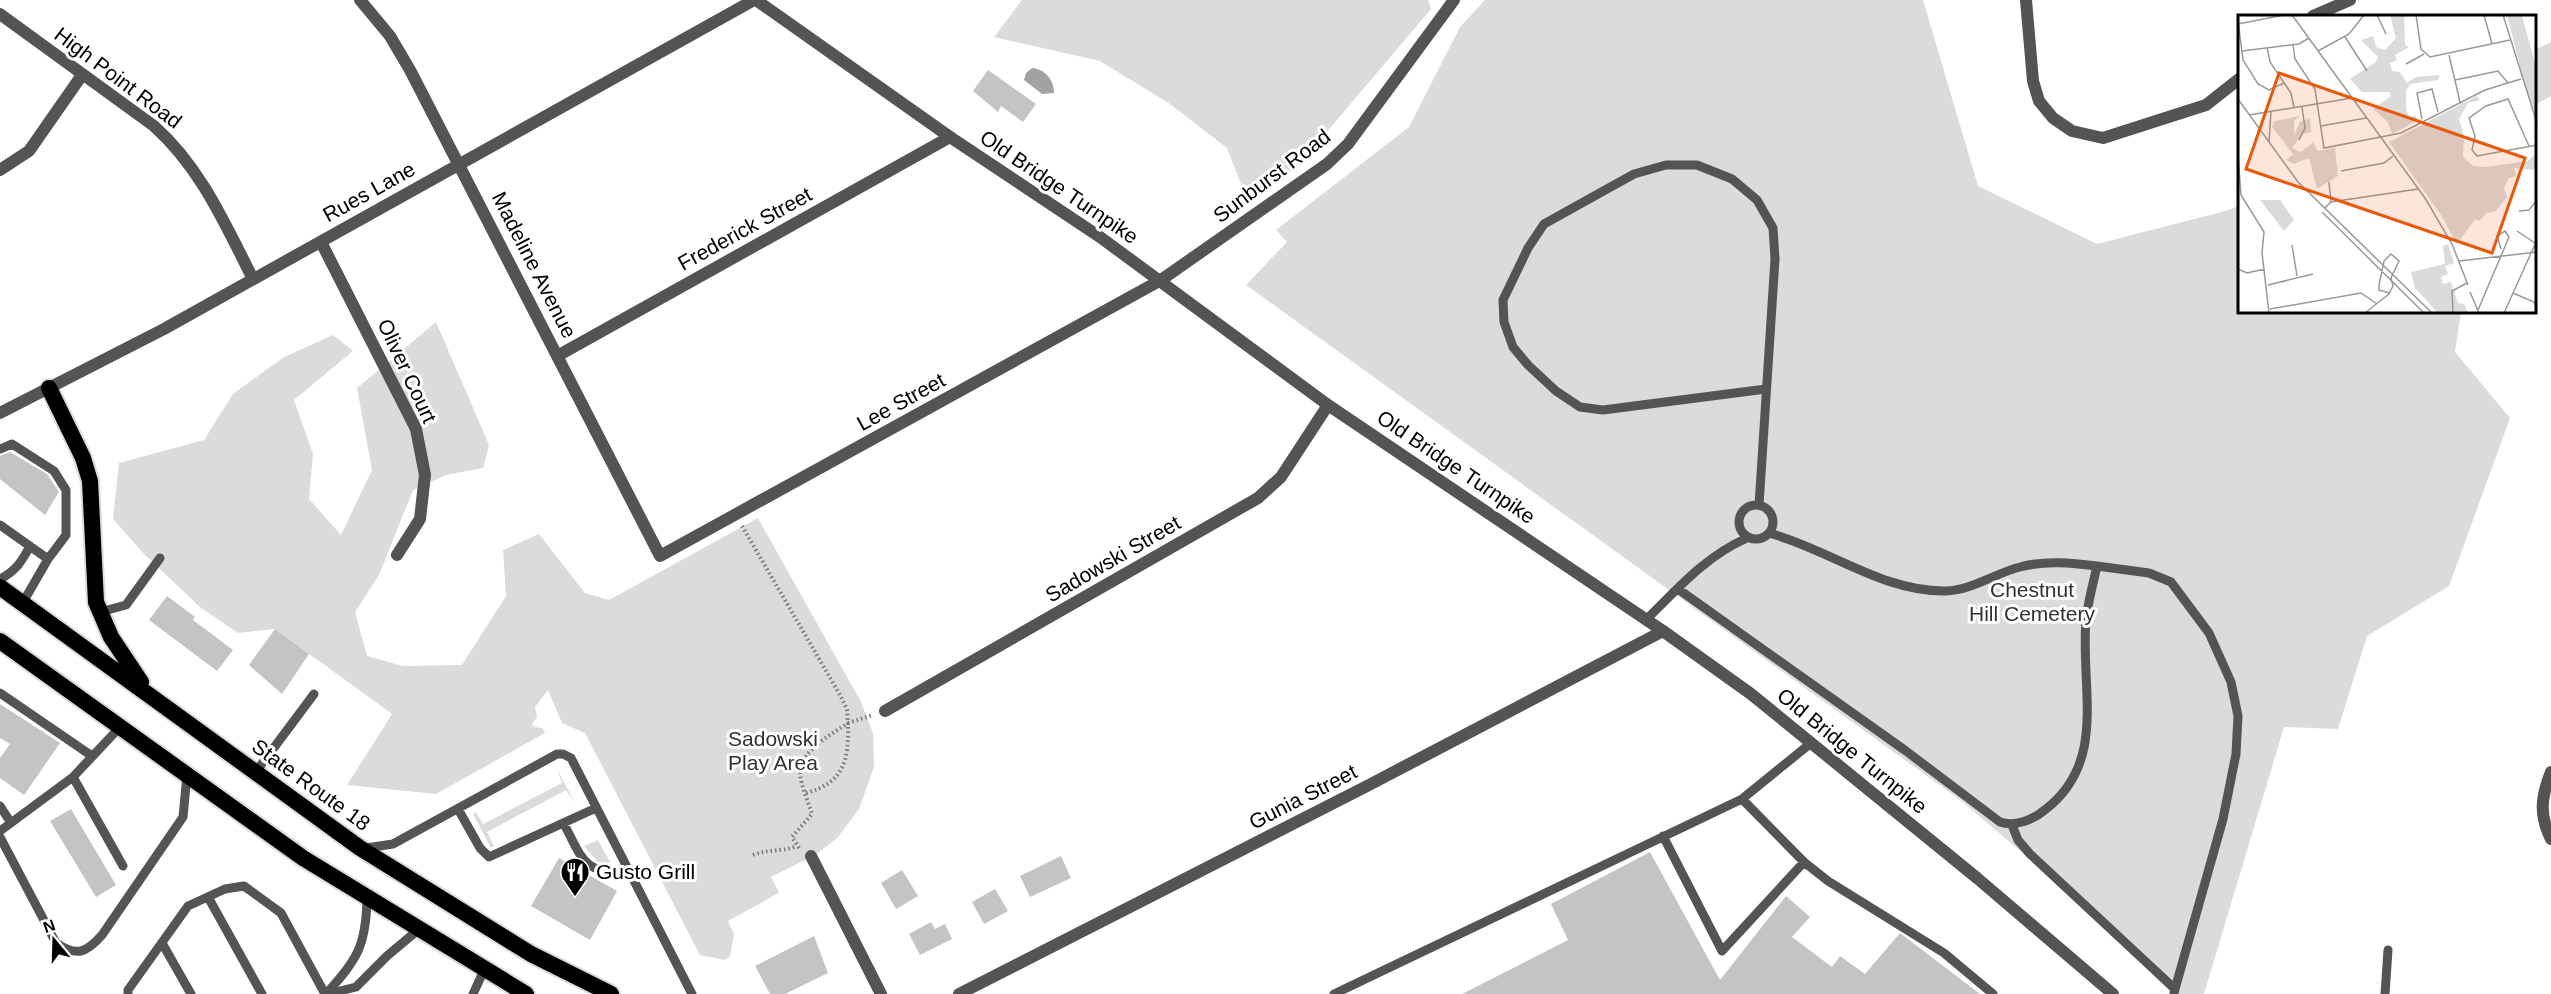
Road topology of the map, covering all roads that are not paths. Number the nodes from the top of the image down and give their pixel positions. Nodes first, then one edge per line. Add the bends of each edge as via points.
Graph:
1 (360, 0) edge
2 (755, 0) edge
3 (1454, 0) edge
4 (2026, 0) edge
5 (2350, 0) edge
6 (0, 14) edge
7 (2315, 15) edge
8 (82, 75) junction
9 (2238, 80) edge
10 (950, 137) junction
11 (460, 164) junction
12 (0, 170) edge
13 (321, 242) junction
14 (253, 279) junction
15 (1161, 280) junction
16 (559, 355) junction
17 (49, 388) junction
18 (1766, 389) junction
19 (1328, 405) junction
20 (0, 413) edge
21 (0, 450) edge
22 (1759, 505) junction
23 (0, 525) edge
24 (1769, 533) junction
25 (1747, 538) junction
26 (30, 546) junction
27 (397, 555) dead end
28 (660, 556) joint
29 (160, 558) dead end
30 (48, 559) junction
31 (2097, 566) junction
32 (0, 579) edge
33 (0, 587) edge
34 (1678, 589) junction
35 (22, 604) junction
36 (100, 612) junction
37 (1647, 619) junction
38 (1663, 631) junction
39 (0, 641) edge
40 (0, 693) edge
41 (314, 694) dead end
42 (885, 711) road end
43 (120, 727) junction
44 (197, 729) junction
45 (1811, 743) junction
46 (92, 756) junction
47 (2551, 772) edge
48 (255, 774) junction
49 (187, 775) junction
50 (73, 777) junction
51 (1742, 798) junction
52 (0, 806) edge
53 (596, 808) junction
54 (458, 809) junction
55 (11, 823) junction
56 (564, 824) junction
57 (2012, 825) junction
58 (0, 831) edge
59 (1663, 836) junction
60 (0, 837) edge
61 (2551, 840) edge
62 (360, 848) junction
63 (810, 856) road end
64 (1804, 862) junction
65 (123, 866) dead end
66 (628, 869) junction
67 (208, 897) junction
68 (367, 899) junction
69 (418, 930) junction
70 (162, 943) junction
71 (2388, 950) dead end
72 (484, 970) junction
73 (2175, 991) edge
74 (128, 994) edge
75 (191, 994) edge
76 (262, 994) edge
77 (326, 994) edge
78 (473, 994) edge
79 (526, 994) edge
80 (611, 994) edge
81 (692, 994) edge
82 (881, 994) edge
83 (959, 994) edge
84 (1334, 994) edge
85 (1993, 994) edge
86 (2113, 994) edge
87 (2385, 994) edge

1 - 11 street, Madeline Avenue via 390,36
2 - 10 street, Old Bridge Turnpike
2 - 11 street, Rues Lane
3 - 15 street, Sunburst Road via 1348,144 1327,164
4 - 9 street via 2033,81 2039,101 2053,118 2072,131 2103,138 2206,105
5 - 7 street
6 - 8 street, High Point Road
8 - 12 street via 29,151
8 - 14 street, High Point Road via 176,146 204,184
10 - 15 street, Old Bridge Turnpike
10 - 16 street, Frederick Street
11 - 13 street, Rues Lane
11 - 16 street, Madeline Avenue
13 - 14 street, Rues Lane
13 - 27 street, Oliver Court via 416,429 425,475 420,519
14 - 17 street, Rues Lane
15 - 19 street, Old Bridge Turnpike
15 - 28 street, Lee Street
16 - 28 street, Madeline Avenue
17 - 20 street, Rues Lane
17 - 36 highway via 90,481 96,602
18 - 18 lane via 1775,259 1773,228 1757,200 1732,179 1696,165 1666,165 1634,174 1544,224 1503,300 1504,321 1513,347 1556,391 1580,407 1604,410
18 - 22 lane
19 - 37 street, Old Bridge Turnpike
19 - 42 street, Sadowski Street via 1281,477 1258,498
21 - 30 lane via 12,444 54,471 66,490 66,535
22 - 24 lane via 1772,515
22 - 25 lane via 1748,506 1740,514 1738,525
23 - 26 lane
24 - 25 lane via 1759,539
24 - 31 lane via 1886,581 1918,588 1948,591 2021,566
25 - 34 lane via 1713,557
26 - 30 lane
26 - 32 lane via 22,562
29 - 36 lane via 126,605
30 - 35 lane
31 - 57 lane via 2086,621 2088,722 2078,770 2063,796 2040,814
31 - 73 lane via 2148,573 2170,582 2209,633 2231,682 2238,716 2236,754 2223,819
33 - 35 highway, State Route 18
34 - 37 lane
34 - 57 lane via 2000,822
35 - 44 highway, State Route 18
36 - 44 highway via 137,680
37 - 38 street, Old Bridge Turnpike
38 - 45 street, Old Bridge Turnpike
38 - 83 street, Gunia Street
39 - 43 highway
40 - 46 lane
41 - 48 lane
43 - 46 lane
43 - 49 highway
44 - 48 highway, State Route 18
45 - 51 lane
45 - 86 street, Old Bridge Turnpike
46 - 50 lane
47 - 61 street via 2542,821
48 - 62 highway, State Route 18
49 - 60 lane via 183,818 91,948 70,952 56,943
49 - 68 highway
50 - 55 lane
50 - 65 lane
51 - 59 lane
51 - 64 lane
52 - 55 lane
53 - 54 lane via 571,758 563,754
53 - 56 lane
53 - 66 lane
54 - 56 lane via 489,857
54 - 62 lane via 393,844
55 - 58 lane
56 - 66 lane via 591,866 606,873
57 - 73 lane via 2030,854
59 - 64 lane via 1722,951
59 - 84 lane
62 - 80 highway, State Route 18 via 531,954
63 - 82 street
64 - 85 lane via 1944,953
66 - 81 lane
67 - 70 lane via 188,906
67 - 76 lane
67 - 77 lane via 244,886 281,913
68 - 69 highway
68 - 77 lane via 366,930 354,962
69 - 72 highway
69 - 77 lane via 356,987
70 - 74 lane
70 - 75 lane
71 - 87 lane
72 - 78 lane
72 - 79 highway

